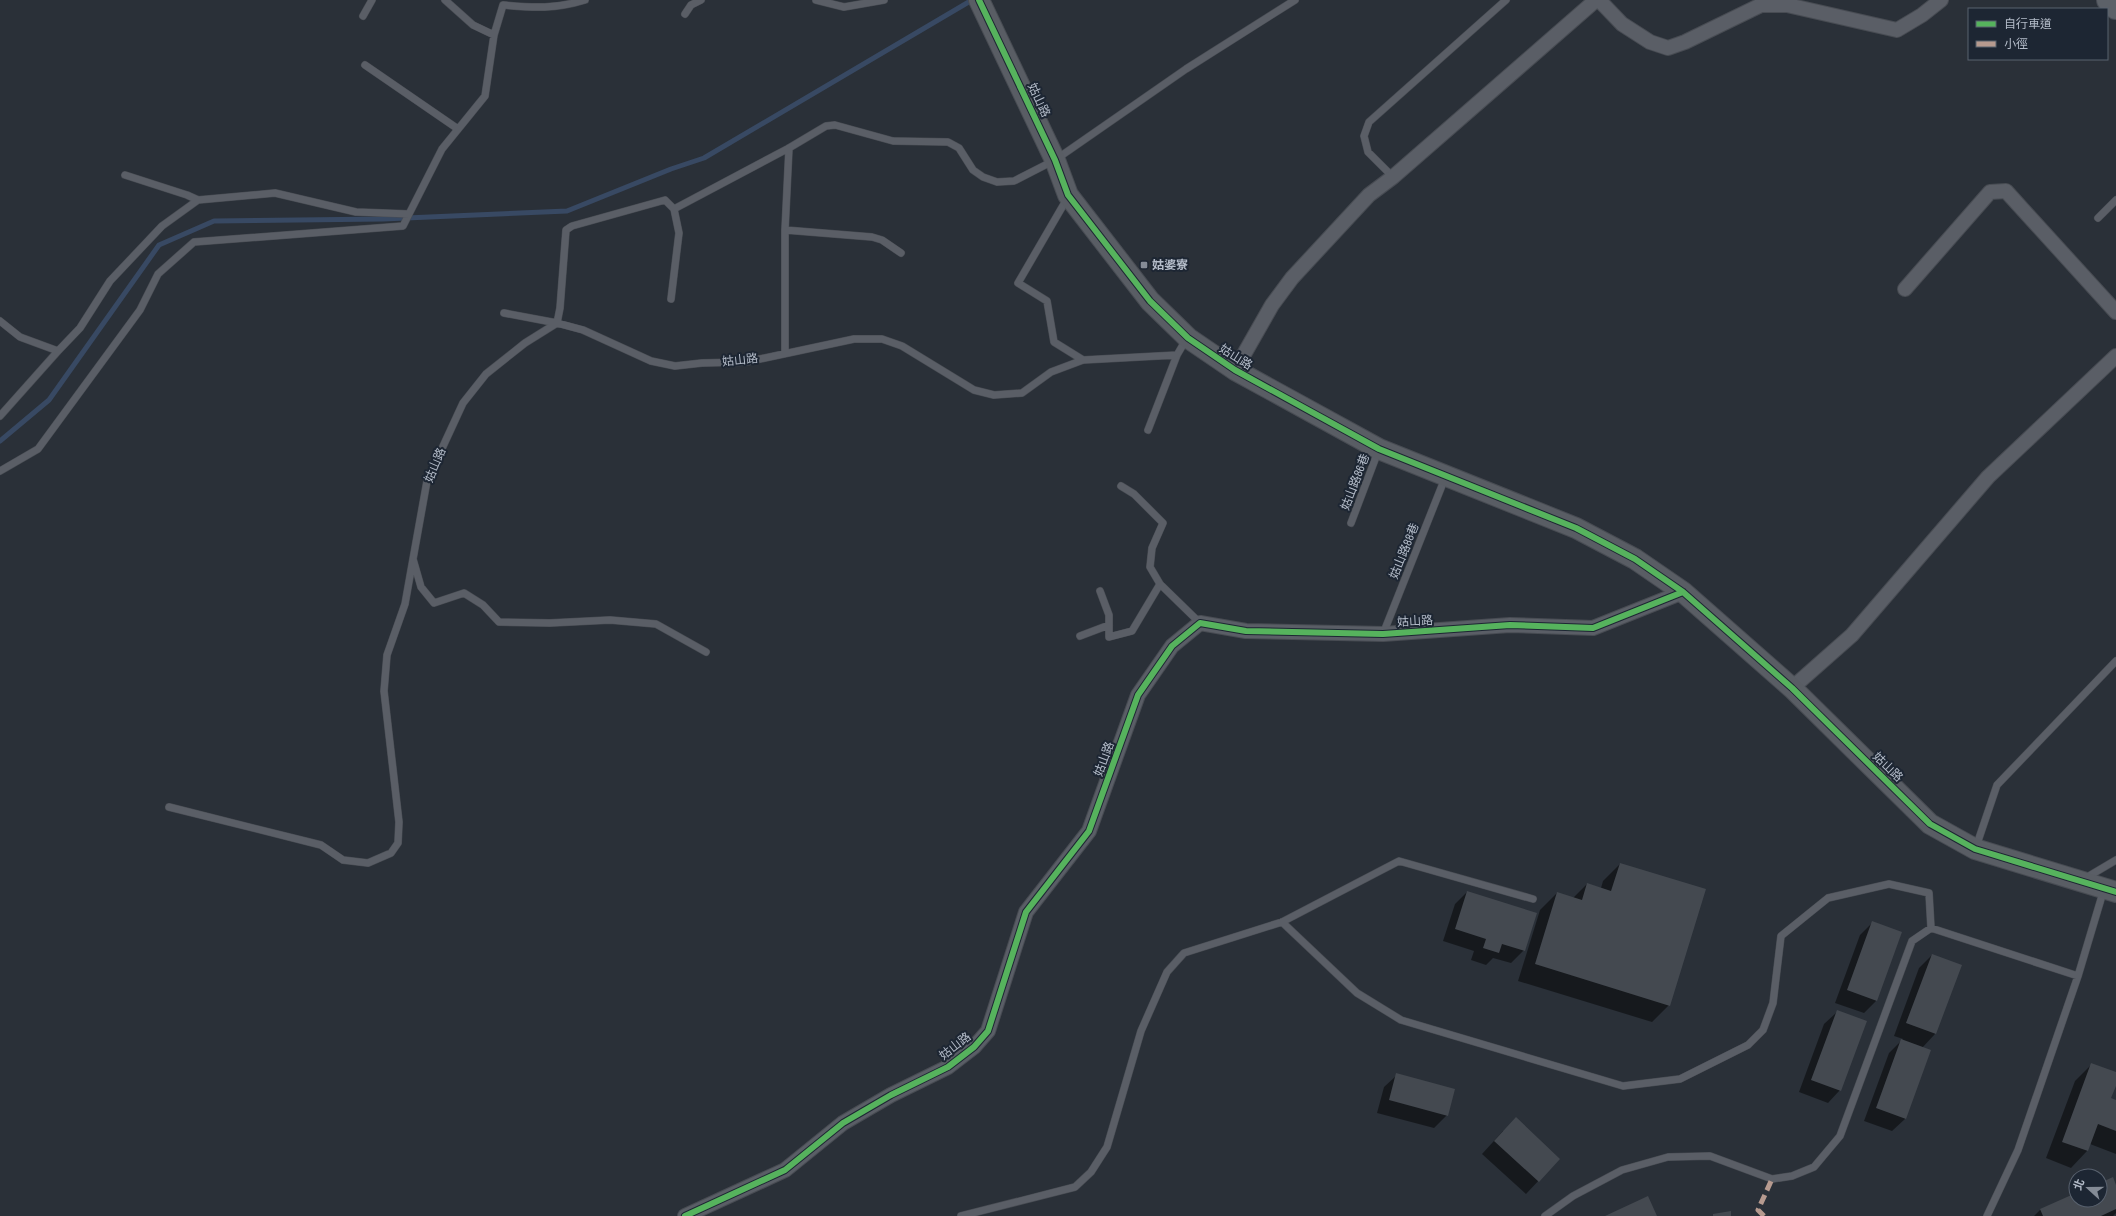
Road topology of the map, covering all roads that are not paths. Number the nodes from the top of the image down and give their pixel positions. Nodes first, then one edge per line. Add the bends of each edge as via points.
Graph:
1 (372, 0) edge
2 (445, 0) edge
3 (585, 0) edge
4 (701, 0) edge
5 (816, 0) edge
6 (884, 0) edge
7 (1295, 0) edge
8 (1506, 0) edge
9 (1596, 0) edge
10 (1599, 0) edge
11 (1941, 0) edge
12 (2108, 0) edge
13 (504, 2) edge
14 (983, 7) edge
15 (2116, 8) edge
16 (685, 14) dead end
17 (363, 16) dead end
18 (494, 35) junction
19 (365, 65) dead end
20 (458, 129) junction
21 (789, 148) junction
22 (1055, 160) junction
23 (125, 175) dead end
24 (1393, 177) junction
25 (1068, 195) junction
26 (198, 200) junction
27 (2116, 200) edge
28 (674, 209) junction
29 (409, 214) junction
30 (2098, 218) dead end
31 (785, 230) junction
32 (901, 253) dead end
33 (1905, 288) dead end
34 (671, 299) dead end
35 (2116, 312) edge
36 (504, 313) dead end
37 (0, 321) edge
38 (557, 323) junction
39 (1188, 338) junction
40 (58, 351) junction
41 (785, 353) junction
42 (1177, 355) junction
43 (2116, 356) edge
44 (1083, 360) junction
45 (1235, 370) junction
46 (0, 416) edge
47 (1148, 430) dead end
48 (1379, 449) junction
49 (0, 472) edge
50 (1445, 477) junction
51 (1121, 486) dead end
52 (1351, 524) dead end
53 (413, 559) junction
54 (1160, 584) junction
55 (1100, 591) dead end
56 (1683, 592) junction
57 (1200, 623) junction
58 (1109, 625) junction
59 (1383, 634) junction
60 (1080, 636) dead end
61 (706, 652) dead end
62 (2116, 660) edge
63 (1792, 688) junction
64 (169, 807) dead end
65 (1975, 849) junction
66 (2116, 860) edge
67 (2079, 882) junction
68 (2110, 891) edge
69 (1533, 899) dead end
70 (1282, 922) junction
71 (1931, 928) junction
72 (2078, 976) junction
73 (685, 1216) edge
74 (961, 1216) edge
75 (1545, 1216) edge
76 (1987, 1216) edge

1 - 17 lane
2 - 18 lane via 473,25
3 - 13 lane via 564,7 537,8
4 - 16 lane via 691,5
5 - 6 lane via 844,7
7 - 22 lane via 1186,69
8 - 24 lane via 1369,122 1364,136 1368,152
9 - 24 street
10 - 11 street via 1622,24 1650,42 1668,48 1761,5 1787,5 1897,30
12 - 15 main road
13 - 18 lane
14 - 22 street, 姑山路
18 - 20 lane via 485,96
19 - 20 lane
20 - 29 lane via 442,148
21 - 22 lane via 826,126 835,125 893,141 948,142 959,148 973,170 982,177 997,182 1014,181
21 - 28 lane
21 - 31 lane
22 - 25 street, 姑山路
23 - 26 lane
24 - 45 street via 1369,195 1292,278 1272,306
25 - 39 street, 姑山路 via 1150,301
25 - 44 lane via 1018,282 1047,300 1054,342
26 - 29 lane via 274,193 356,212
26 - 40 lane via 162,226 110,281 80,328
27 - 30 lane
28 - 34 lane via 679,233
28 - 38 lane via 665,200 572,226 566,230
29 - 49 lane via 403,226 194,242 158,274 140,310 38,449
31 - 32 lane via 872,237 882,240
31 - 41 lane
33 - 35 street via 1990,192 2006,191
36 - 38 lane
37 - 40 lane via 20,337
38 - 41 lane, 姑山路 via 583,330 651,361 675,366 746,362
38 - 53 lane, 姑山路 via 496,365 475,386 463,403 427,482
39 - 42 lane
39 - 45 street, 姑山路
40 - 46 lane
41 - 44 lane, 姑山路 via 854,339 882,339 902,346 974,390 994,395 1022,393 1051,372
42 - 44 lane, 姑山路
42 - 47 lane
43 - 63 street via 1988,477 1852,635
45 - 48 street, 姑山路
48 - 50 street, 姑山路
48 - 52 lane, 姑山路86巷
50 - 56 street, 姑山路 via 1576,528 1635,559
50 - 59 lane, 姑山路88巷
51 - 54 lane via 1134,494 1163,523 1152,548 1150,567
53 - 61 lane via 421,587 434,602 464,593 483,606 498,622 610,620 656,624
53 - 64 lane, 姑山路 via 405,604 387,655 385,684 398,822 398,843 391,853 368,863 343,860 321,845
54 - 57 lane
54 - 58 lane via 1132,631 1110,637
55 - 58 lane via 1109,615
56 - 59 street, 姑山路 via 1594,628 1510,625
56 - 63 street, 姑山路
57 - 59 street, 姑山路 via 1246,631
57 - 73 street, 姑山路 via 1172,646 1138,695 1089,831 1026,912 988,1031 974,1048 948,1067 891,1095 843,1123 784,1170
58 - 60 lane
62 - 65 lane via 1997,785
63 - 65 street, 姑山路 via 1930,824
65 - 67 street, 姑山路
66 - 67 lane
67 - 68 street, 姑山路
68 - 72 lane
69 - 70 lane via 1398,861
70 - 71 lane via 1357,993 1401,1020 1623,1086 1680,1079 1748,1045 1763,1030 1773,1003 1781,936 1828,898 1889,884 1929,893
70 - 74 lane via 1184,953 1166,972 1141,1031 1107,1147 1086,1177 1075,1186
71 - 72 lane
71 - 75 lane via 1912,941 1840,1136 1814,1167 1792,1176 1772,1179 1710,1156 1668,1157 1622,1170 1573,1196
72 - 76 lane via 2018,1150

